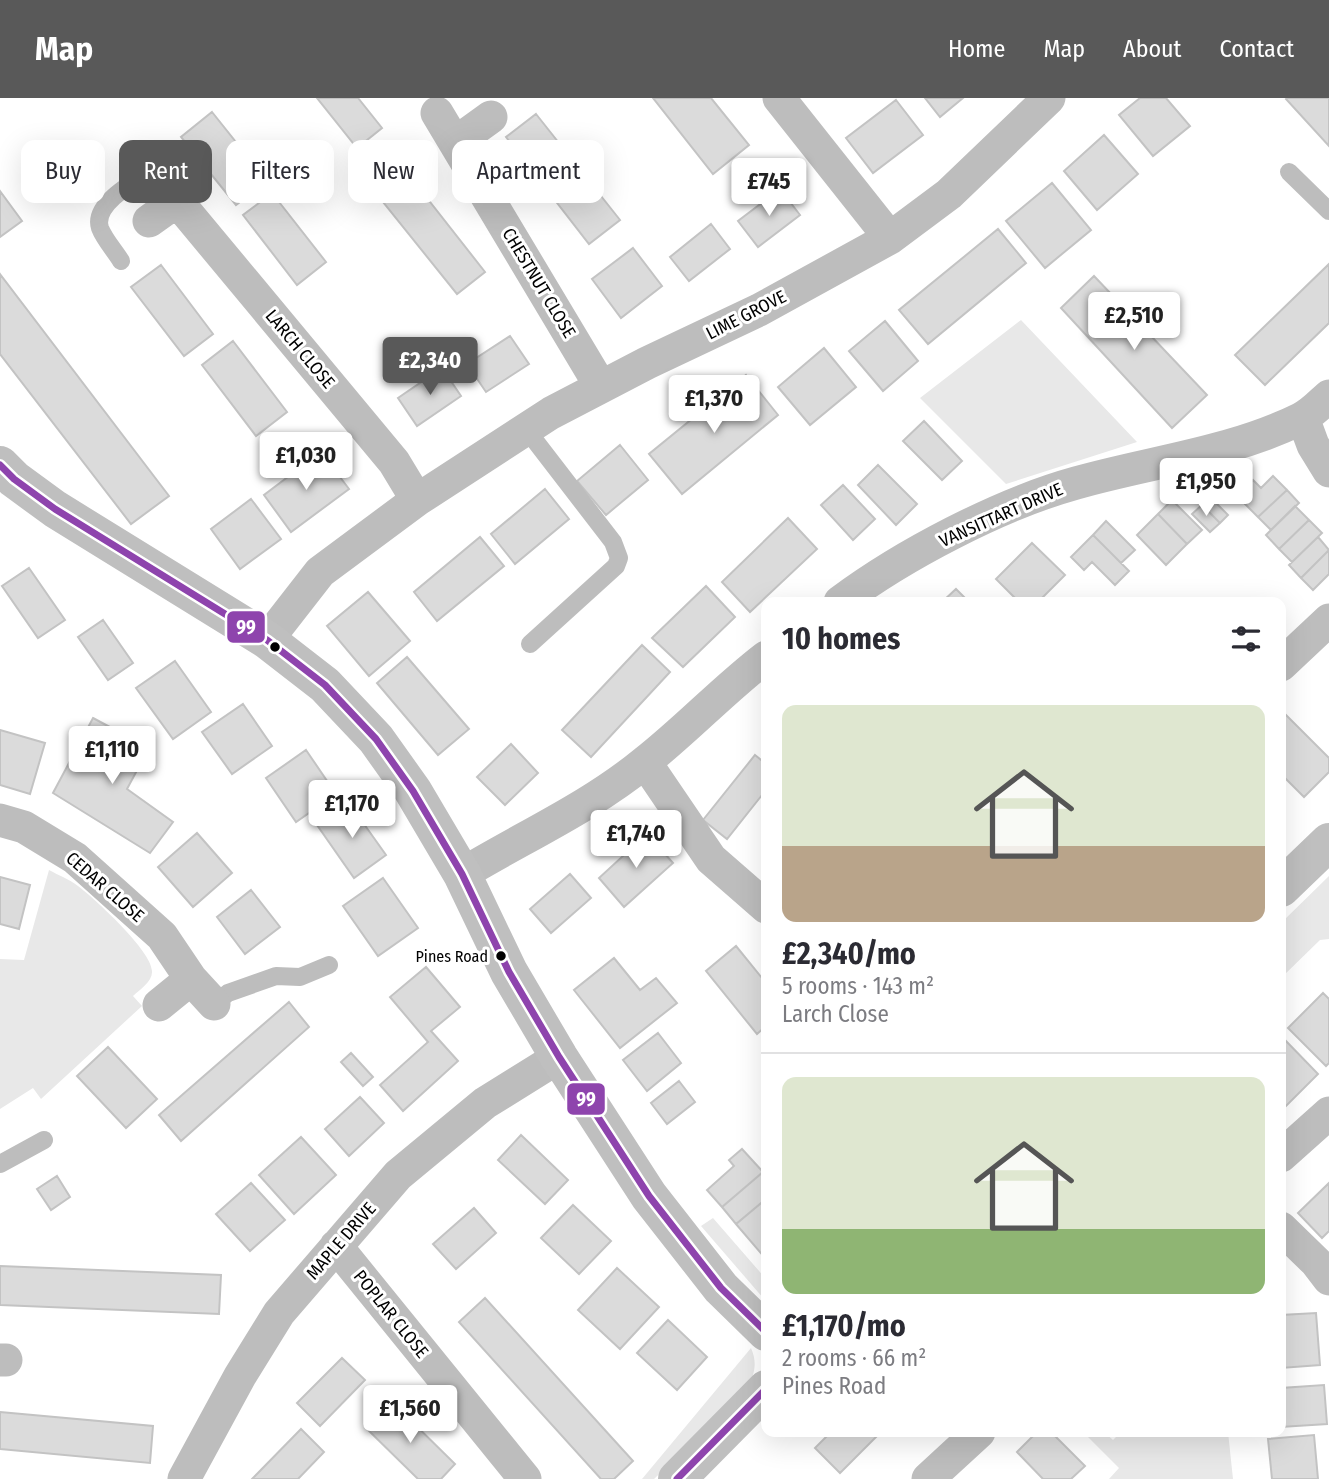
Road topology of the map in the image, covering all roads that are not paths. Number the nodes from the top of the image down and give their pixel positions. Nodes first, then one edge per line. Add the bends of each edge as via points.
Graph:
1 (779, 98) edge
2 (1049, 98) edge
3 (437, 113) dead end
4 (491, 117) dead end
5 (453, 140) edge
6 (459, 140) edge
7 (1289, 172) dead end
8 (119, 193) edge
9 (174, 203) edge
10 (179, 203) edge
11 (491, 203) edge
12 (1329, 210) edge
13 (149, 221) dead end
14 (890, 238) junction
15 (121, 261) dead end
16 (601, 387) junction
17 (1329, 396) edge
18 (1303, 418) junction
19 (526, 429) junction
20 (1329, 471) edge
21 (5, 480) edge
22 (417, 500) junction
23 (855, 597) edge
24 (1329, 620) edge
25 (267, 640) junction
26 (530, 644) dead end
27 (1286, 660) edge
28 (761, 661) edge
29 (645, 762) junction
30 (0, 820) edge
31 (1329, 842) edge
32 (462, 874) junction
33 (1286, 883) edge
34 (761, 904) edge
35 (329, 965) dead end
36 (191, 979) junction
37 (214, 1004) joint
38 (159, 1006) dead end
39 (559, 1057) junction
40 (1329, 1113) edge
41 (44, 1140) dead end
42 (1286, 1152) edge
43 (0, 1164) edge
44 (1286, 1233) edge
45 (336, 1246) junction
46 (1329, 1279) edge
47 (761, 1327) edge
48 (761, 1394) edge
49 (974, 1437) edge
50 (184, 1479) edge
51 (525, 1479) edge
52 (677, 1479) edge
53 (928, 1479) edge

1 - 14 street
2 - 14 street, LIME GROVE via 949,194
3 - 5 street, CHESTNUT CLOSE
4 - 6 street
7 - 12 lane
8 - 15 lane via 108,201 100,227
9 - 13 street
10 - 22 street, LARCH CLOSE via 394,462
11 - 16 street, CHESTNUT CLOSE
14 - 16 street, LIME GROVE via 759,310
16 - 19 street, LIME GROVE
17 - 18 street, VANSITTART DRIVE
18 - 20 street
18 - 23 street, VANSITTART DRIVE via 1202,452 1073,483 1015,505 931,545
19 - 22 street, LIME GROVE
19 - 26 lane via 613,542 619,558 616,566
21 - 25 street
22 - 25 street, LIME GROVE via 320,572
24 - 27 street
25 - 32 street via 325,685 376,739
28 - 29 street
29 - 32 street via 561,820
29 - 34 street via 711,859
30 - 36 street, CEDAR CLOSE via 24,827 75,858 162,936
31 - 33 street
32 - 39 street via 509,972
35 - 37 lane via 300,977 265,979 228,993
36 - 37 street, CEDAR CLOSE
36 - 38 street
39 - 45 street, MAPLE DRIVE via 485,1103 398,1175
39 - 47 street via 649,1196 721,1288
40 - 42 street
41 - 43 lane
44 - 46 street
45 - 50 street, MAPLE DRIVE via 279,1313
45 - 51 street, POPLAR CLOSE
48 - 52 street
49 - 53 street

